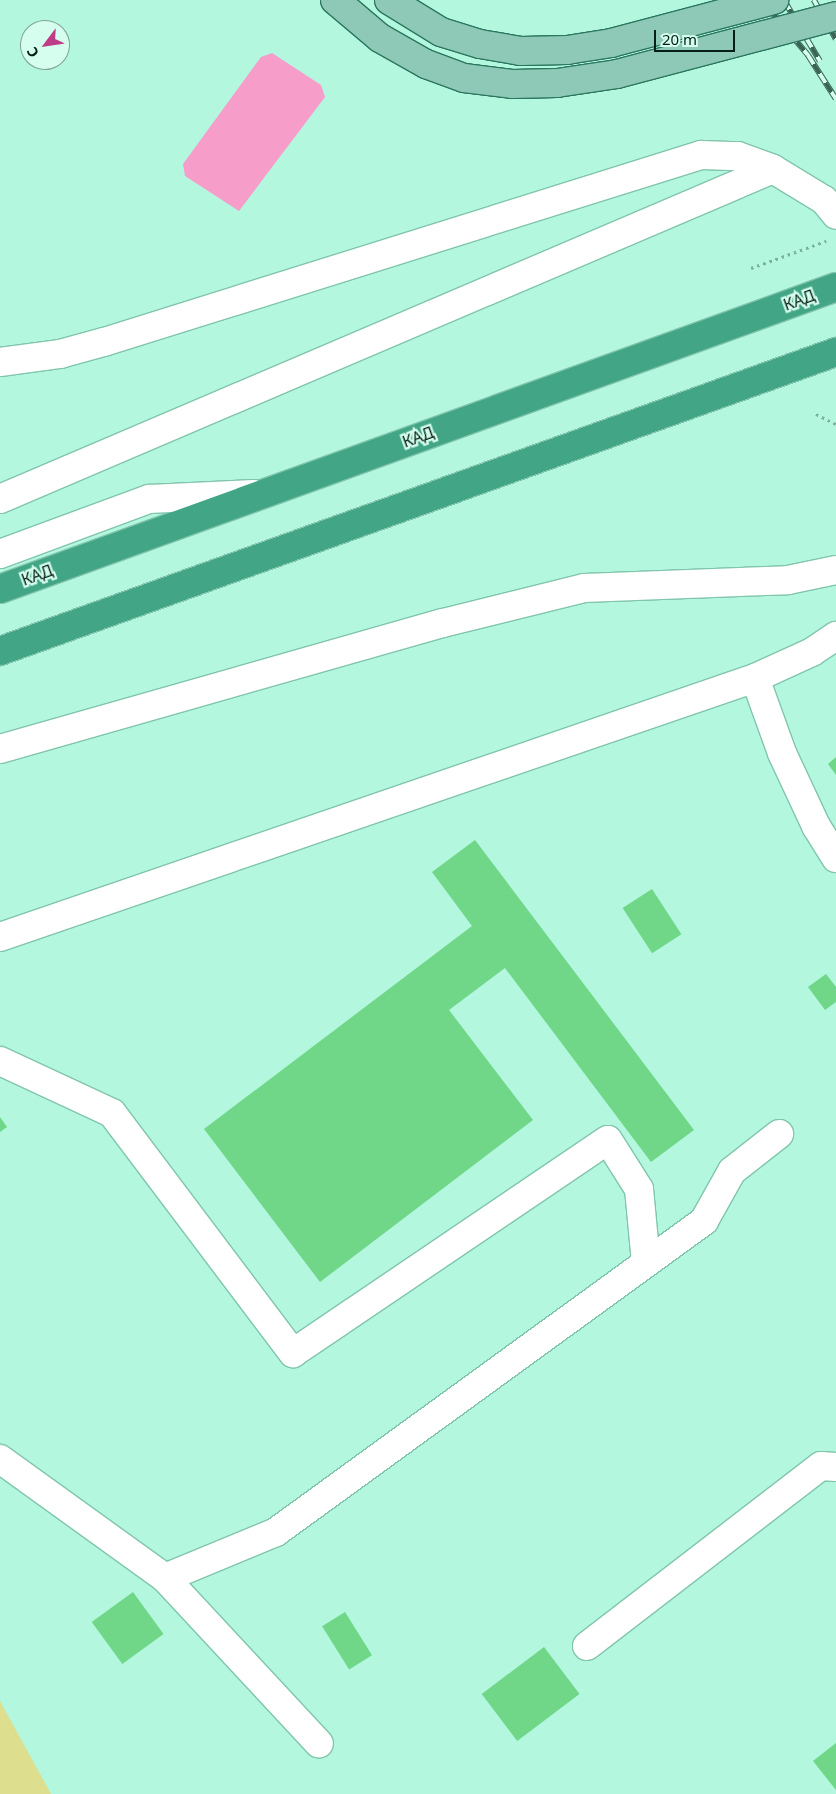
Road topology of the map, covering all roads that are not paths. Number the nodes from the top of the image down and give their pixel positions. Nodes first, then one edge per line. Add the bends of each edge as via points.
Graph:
1 (335, 0) edge
2 (389, 0) edge
3 (774, 0) edge
4 (836, 16) edge
5 (773, 170) junction
6 (835, 226) edge
7 (836, 287) edge
8 (836, 352) edge
9 (0, 362) edge
10 (260, 494) junction
11 (0, 499) edge
12 (0, 554) edge
13 (836, 570) edge
14 (0, 589) edge
15 (836, 636) edge
16 (0, 650) edge
17 (755, 678) junction
18 (0, 749) edge
19 (836, 858) edge
20 (0, 937) edge
21 (0, 1061) edge
22 (779, 1134) dead end
23 (646, 1263) junction
24 (0, 1458) edge
25 (836, 1467) edge
26 (165, 1578) junction
27 (587, 1646) dead end
28 (319, 1744) dead end

1 - 4 main road, bridge via 380,38 426,64 464,78 512,84 557,83 617,74
2 - 3 main road, bridge via 441,32 480,44 521,51 567,50 611,43
5 - 6 street via 824,200
5 - 9 street via 738,156 701,155 104,342 60,354
5 - 11 street
7 - 10 highway, КАД
8 - 16 highway
10 - 12 street via 148,499
10 - 14 highway, КАД
13 - 18 street via 788,580 584,588 442,623
15 - 17 street via 812,652
17 - 19 street via 786,762 816,826
17 - 20 street
21 - 23 street via 112,1113 293,1353 608,1140 640,1189
22 - 23 street via 732,1171 704,1221
23 - 26 street via 276,1532
24 - 26 street
25 - 27 street via 821,1466
26 - 28 street

